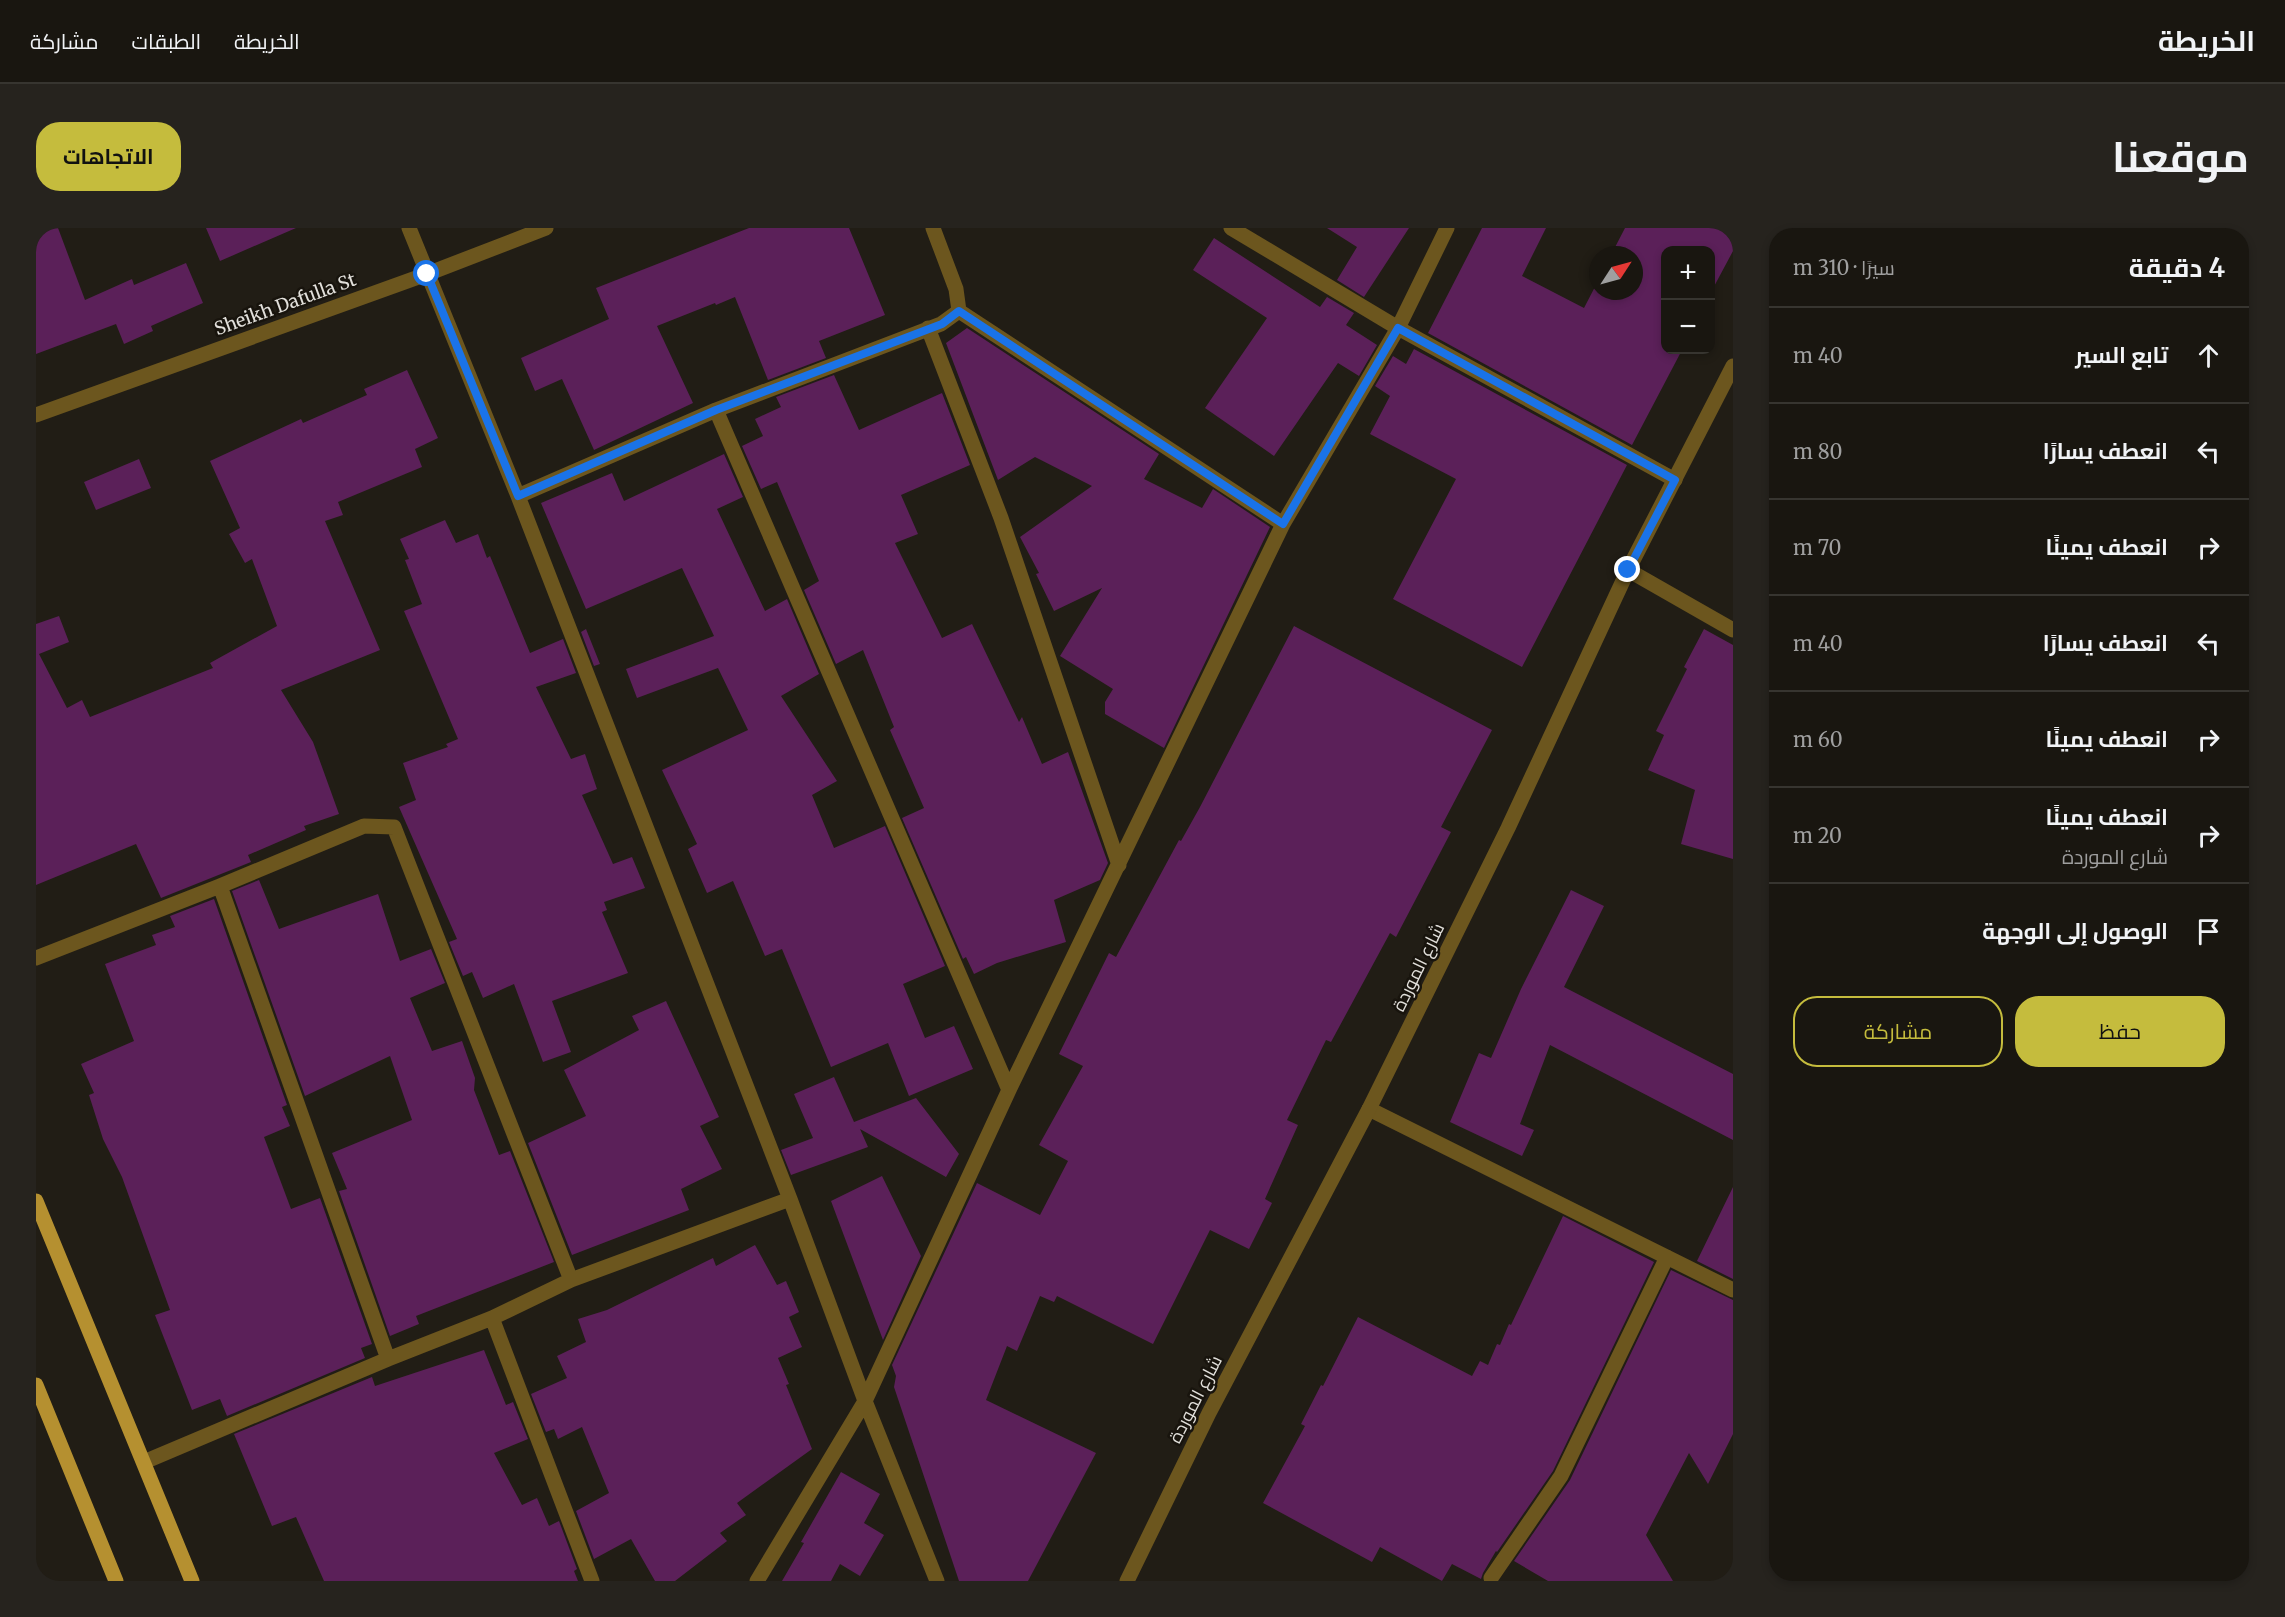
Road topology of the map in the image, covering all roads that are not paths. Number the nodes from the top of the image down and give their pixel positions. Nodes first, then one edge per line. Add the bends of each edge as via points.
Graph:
1 (410, 228) edge
2 (546, 228) edge
3 (933, 228) edge
4 (1231, 228) edge
5 (1447, 228) edge
6 (427, 274) junction
7 (959, 311) junction
8 (928, 328) junction
9 (1398, 328) junction
10 (1733, 366) edge
11 (716, 410) junction
12 (36, 415) edge
13 (1675, 480) junction
14 (518, 496) junction
15 (1283, 524) junction
16 (1628, 570) junction
17 (1733, 630) edge
18 (1119, 865) junction
19 (220, 886) junction
20 (36, 958) edge
21 (1009, 1090) junction
22 (1369, 1109) junction
23 (790, 1199) junction
24 (36, 1201) edge
25 (1667, 1257) junction
26 (571, 1280) junction
27 (1733, 1290) edge
28 (492, 1318) junction
29 (388, 1359) junction
30 (36, 1385) edge
31 (865, 1401) junction
32 (144, 1462) junction
33 (1491, 1578) dead end
34 (116, 1581) edge
35 (192, 1581) edge
36 (592, 1581) edge
37 (757, 1581) edge
38 (937, 1581) edge
39 (1127, 1581) edge

1 - 6 street
2 - 6 street, Sheikh Dafulla St
3 - 7 street via 956,289
4 - 9 street
5 - 9 street
6 - 12 street, Sheikh Dafulla St
6 - 14 street
7 - 8 street via 942,324
7 - 15 street
8 - 11 street
8 - 18 street via 1001,518
9 - 13 street
9 - 15 street
10 - 13 street, شارع الموردة
11 - 14 street
11 - 21 street
13 - 16 street, شارع الموردة
14 - 23 street
15 - 18 street
16 - 17 street
16 - 22 street, شارع الموردة via 1508,828
18 - 21 street
19 - 20 street
19 - 26 street via 364,825 394,827
19 - 29 street
21 - 31 street
22 - 25 street
22 - 39 street, شارع الموردة via 1209,1413
23 - 26 street
23 - 31 street
24 - 32 main road
25 - 27 street
25 - 33 street via 1561,1476
26 - 28 street
28 - 29 street
28 - 36 street
29 - 32 street
30 - 34 main road
31 - 37 street
31 - 38 street
32 - 35 main road

